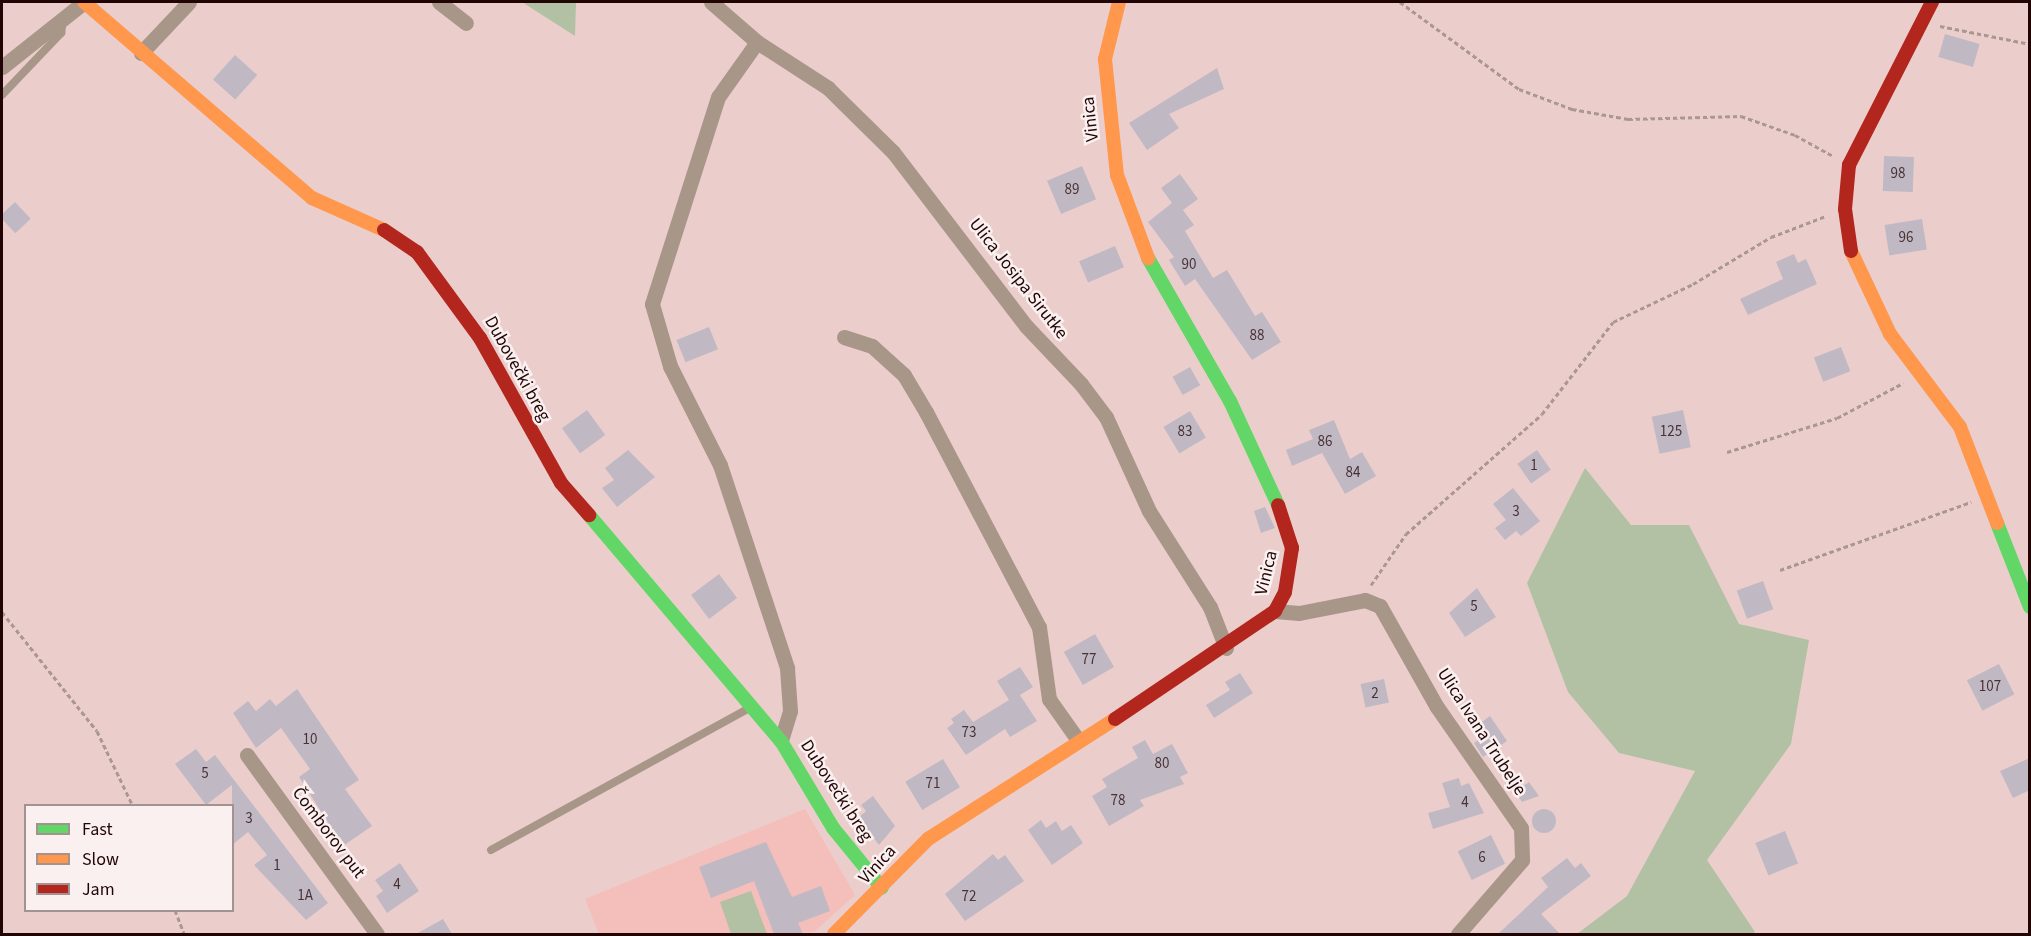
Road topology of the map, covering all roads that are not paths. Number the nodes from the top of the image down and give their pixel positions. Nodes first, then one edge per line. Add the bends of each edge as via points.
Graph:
1 (84, 2) edge
2 (189, 2) edge
3 (439, 2) edge
4 (711, 2) edge
5 (1119, 2) edge
6 (1932, 2) edge
7 (64, 14) junction
8 (466, 23) dead end
9 (757, 42) junction
10 (141, 53) junction
11 (2, 67) edge
12 (2, 95) edge
13 (844, 337) dead end
14 (2030, 607) edge
15 (1275, 611) junction
16 (1226, 648) junction
17 (752, 706) junction
18 (1078, 740) junction
19 (781, 741) junction
20 (247, 755) dead end
21 (490, 850) dead end
22 (882, 888) junction
23 (377, 934) edge
24 (834, 934) edge
25 (1458, 934) edge

1 - 7 street, Dubovečki breg
1 - 10 street, Dubovečki breg
2 - 10 street
3 - 8 street
4 - 9 street, Ulica Josipa Sirutke
5 - 15 street, Vinica via 1105,58 1117,175 1155,276 1230,401 1288,526 1291,569
6 - 14 street via 1849,165 1845,209 1850,248 1866,292 1960,427
7 - 11 street, Dubovečki breg
7 - 12 lane via 61,33
9 - 16 street, Ulica Josipa Sirutke via 828,88 893,152 1026,326 1081,384 1106,417 1149,511 1210,607
9 - 19 street, Dubovečki breg via 718,97 652,304 670,366 720,465 787,668 790,711
10 - 17 street, Dubovečki breg via 312,198 399,237 417,252 480,338 561,483
13 - 18 street via 872,346 904,375 926,412 1039,627 1049,699
15 - 16 street, Vinica
15 - 25 street, Ulica Ivana Trubelje via 1308,612 1365,600 1390,616 1437,707 1525,839 1516,869
16 - 18 street, Vinica
17 - 19 street, Dubovečki breg
17 - 21 lane
18 - 22 street, Vinica via 938,832
19 - 22 street, Dubovečki breg via 833,828
20 - 23 street, Čomborov put
22 - 24 street, Vinica

